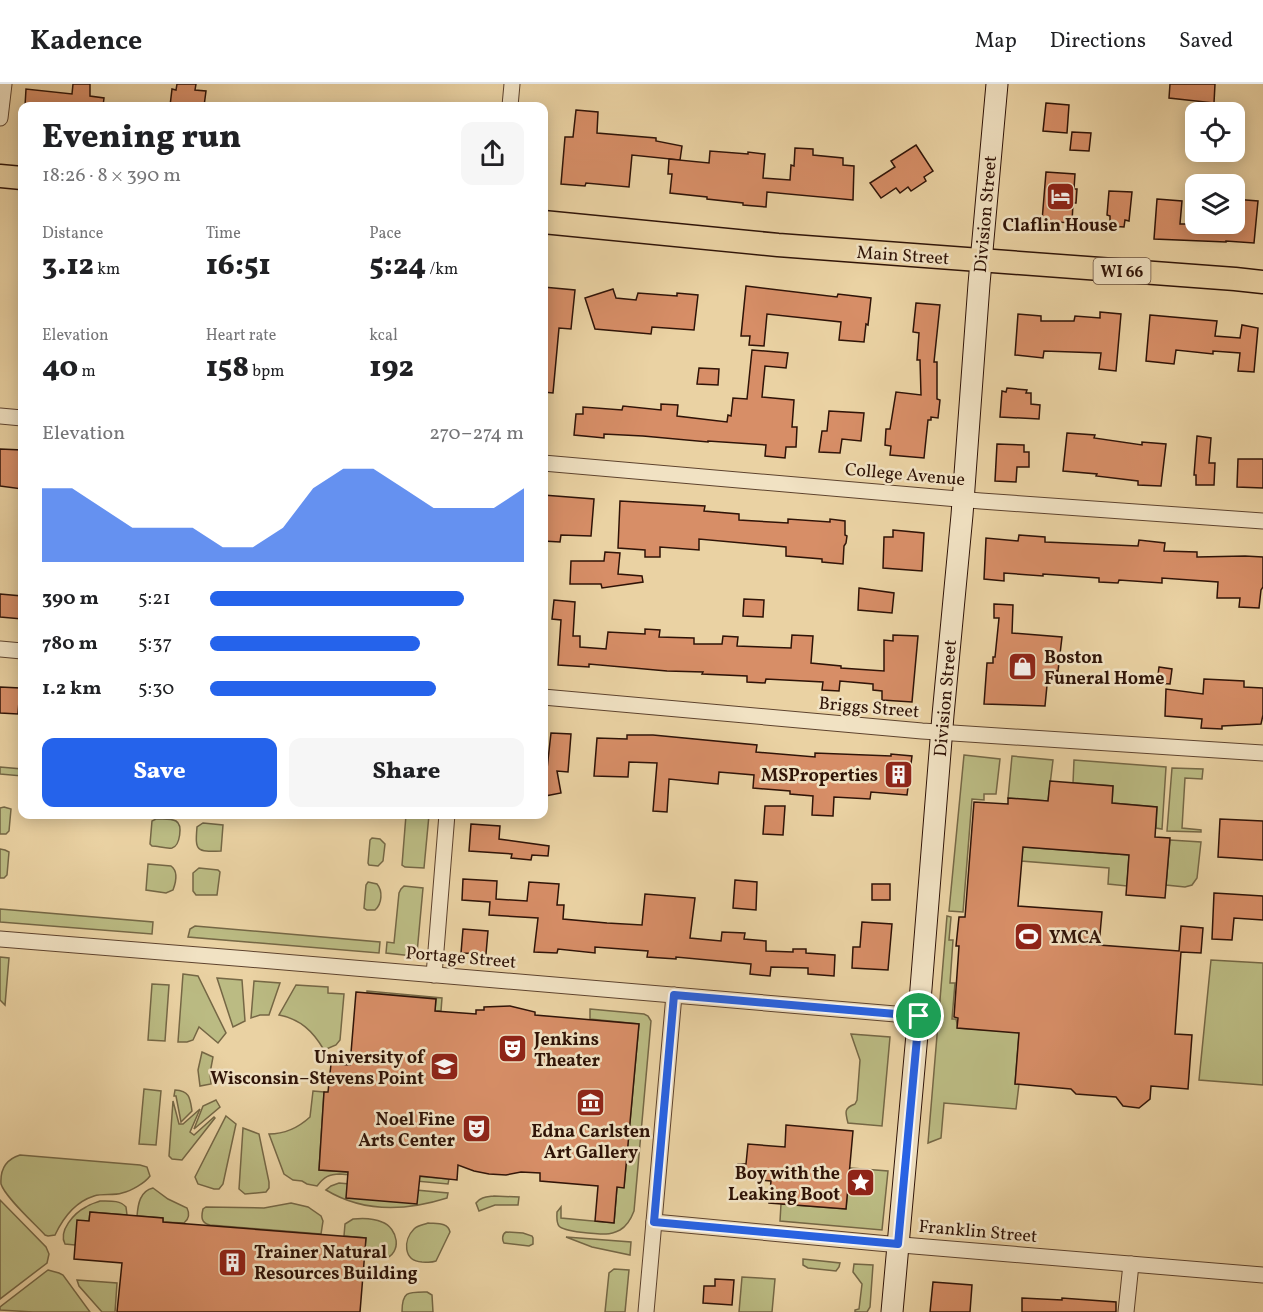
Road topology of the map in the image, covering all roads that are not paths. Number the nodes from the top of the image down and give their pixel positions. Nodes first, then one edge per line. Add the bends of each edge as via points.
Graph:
1 (3, 84) edge
2 (512, 84) edge
3 (997, 84) edge
4 (510, 102) edge
5 (0, 118) edge
6 (0, 176) edge
7 (18, 178) edge
8 (548, 222) edge
9 (981, 261) junction
10 (1263, 282) edge
11 (0, 416) edge
12 (18, 418) edge
13 (548, 463) edge
14 (963, 499) junction
15 (1263, 521) edge
16 (0, 649) edge
17 (18, 651) edge
18 (548, 697) edge
19 (941, 733) junction
20 (1263, 753) edge
21 (447, 819) edge
22 (0, 939) edge
23 (434, 975) junction
24 (674, 995) junction
25 (919, 1016) junction
26 (654, 1222) junction
27 (898, 1244) junction
28 (1131, 1264) junction
29 (1263, 1275) edge
30 (646, 1312) edge
31 (892, 1312) edge
32 (1126, 1312) edge

1 - 5 street
2 - 4 street
3 - 9 main road, Division Street
6 - 7 main road
8 - 9 main road, Main Street / WI 66
9 - 10 main road, Main Street / WI 66
9 - 14 main road, Division Street
11 - 12 street
13 - 14 street, College Avenue
14 - 15 street, College Avenue
14 - 19 main road, Division Street
16 - 17 street
18 - 19 street, Briggs Street
19 - 20 street, Briggs Street
19 - 25 main road, Division Street
21 - 23 street
22 - 23 street, Portage Street
23 - 24 street, Portage Street
24 - 25 street, Portage Street
24 - 26 street
25 - 27 main road, Division Street
26 - 27 street, Franklin Street
26 - 30 street
27 - 28 street, Franklin Street
27 - 31 main road, Division Street
28 - 29 street, Franklin Street
28 - 32 street

